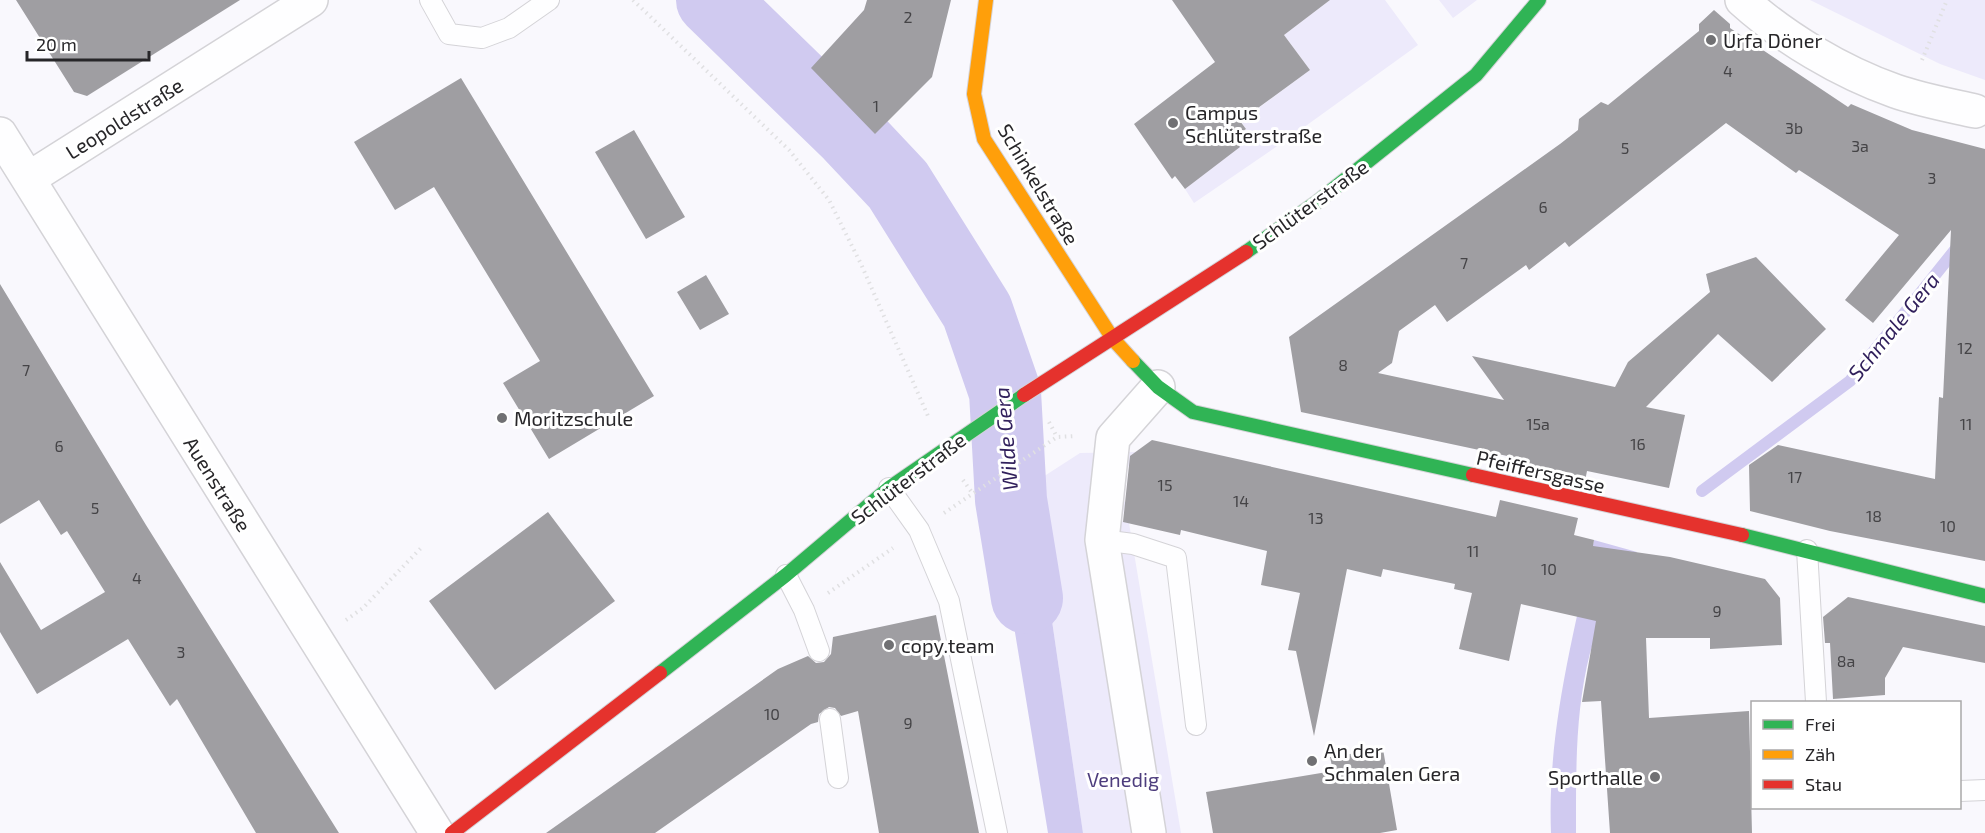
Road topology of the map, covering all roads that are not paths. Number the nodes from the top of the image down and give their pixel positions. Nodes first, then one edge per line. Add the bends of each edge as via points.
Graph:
1 (311, 0) edge
2 (430, 0) edge
3 (549, 0) edge
4 (986, 0) edge
5 (1539, 0) edge
6 (1742, 0) edge
7 (1975, 111) dead end
8 (0, 134) edge
9 (28, 179) junction
10 (1113, 339) junction
11 (1158, 387) junction
12 (889, 488) junction
13 (1102, 540) junction
14 (1807, 550) junction
15 (786, 575) junction
16 (1985, 596) edge
17 (819, 651) dead end
18 (1816, 701) edge
19 (830, 719) dead end
20 (1196, 725) dead end
21 (838, 778) dead end
22 (1985, 790) edge
23 (1961, 791) edge
24 (438, 833) edge
25 (452, 833) edge
26 (997, 833) edge
27 (1149, 833) edge

1 - 9 street, Leopoldstraße
2 - 3 lane via 449,34 482,38 509,28
4 - 10 main road, Schinkelstraße via 974,94 984,139
5 - 10 main road, Schlüterstraße via 1476,75 1317,202
6 - 7 street via 1809,49 1854,73 1911,96
8 - 9 street, Auenstraße
9 - 24 street, Auenstraße
10 - 11 main road, Pfeiffersgasse
10 - 12 main road, Schlüterstraße via 1032,389
11 - 13 street via 1113,438
11 - 14 main road, Pfeiffersgasse via 1192,412
12 - 15 main road, Schlüterstraße
12 - 26 lane via 919,530 950,601
13 - 20 lane via 1132,544 1176,558
13 - 27 street
14 - 16 main road, Pfeiffersgasse
14 - 18 lane
15 - 17 lane
15 - 25 main road, Schlüterstraße
19 - 21 lane
22 - 23 lane

